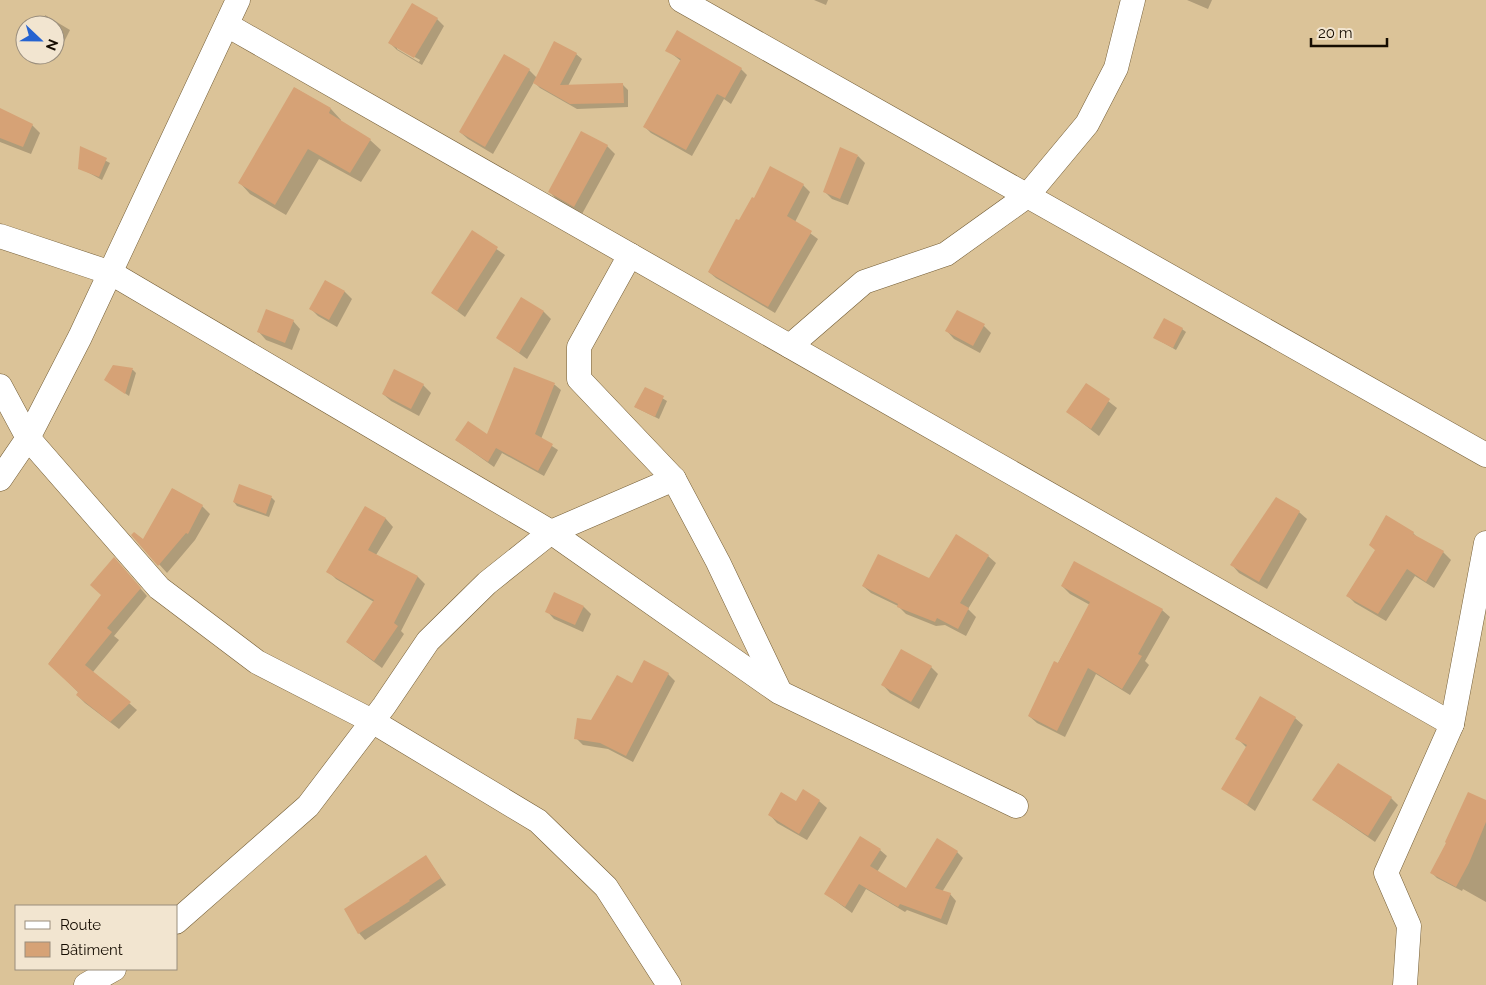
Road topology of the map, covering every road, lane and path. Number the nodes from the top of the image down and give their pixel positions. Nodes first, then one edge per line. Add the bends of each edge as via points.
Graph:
1 (238, 0) edge
2 (681, 0) edge
3 (1133, 0) edge
4 (227, 25) junction
5 (1027, 196) junction
6 (0, 236) edge
7 (630, 255) junction
8 (111, 273) junction
9 (790, 346) junction
10 (0, 386) edge
11 (28, 438) junction
12 (1486, 454) edge
13 (0, 479) edge
14 (674, 479) junction
15 (551, 532) junction
16 (1486, 543) edge
17 (780, 692) junction
18 (372, 721) junction
19 (1452, 724) junction
20 (1016, 806) dead end
21 (178, 920) edge
22 (112, 970) edge
23 (86, 985) edge
24 (669, 985) edge
25 (1405, 985) edge

1 - 4 street
2 - 5 street
3 - 5 street via 1116,68 1086,124
4 - 7 street
4 - 8 street
5 - 9 street via 946,254 864,282
5 - 12 street
6 - 8 street
7 - 9 street
7 - 14 street via 579,348 578,379
8 - 11 street
8 - 15 street
9 - 19 street
10 - 11 street
11 - 13 street
11 - 18 street via 159,588 257,662
14 - 15 street
14 - 17 street
15 - 17 street
15 - 18 street via 487,583 428,640
16 - 19 street
17 - 20 street
18 - 21 street via 308,806
18 - 24 street via 538,821 606,886
19 - 25 street via 1386,873 1408,926
22 - 23 street

